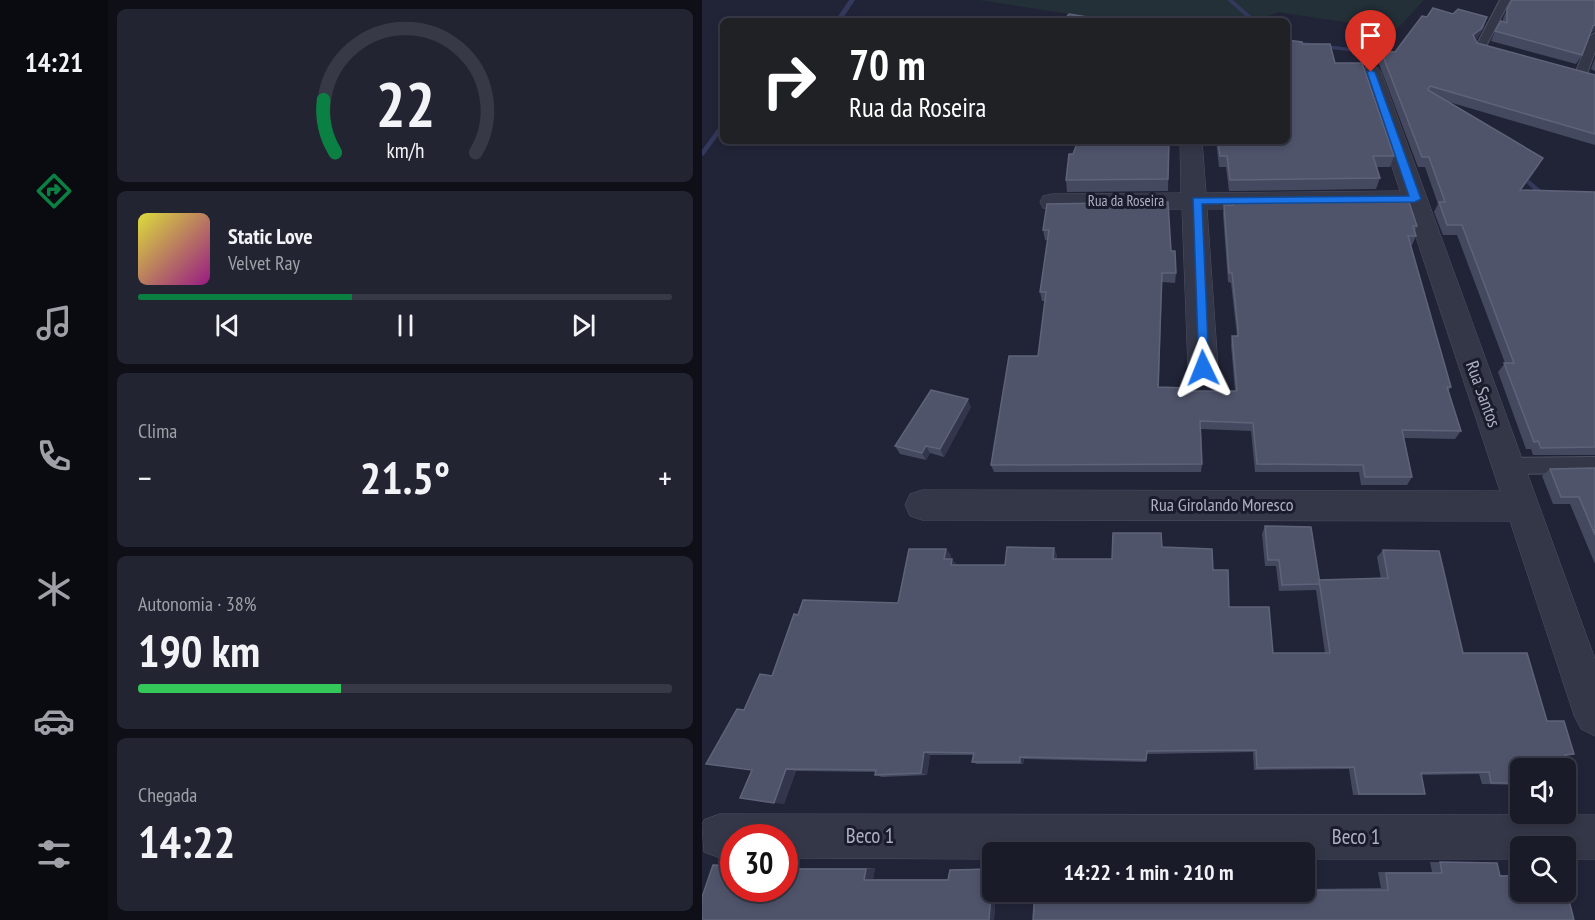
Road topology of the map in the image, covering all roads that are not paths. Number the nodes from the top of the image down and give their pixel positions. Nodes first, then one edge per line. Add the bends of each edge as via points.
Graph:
1 (1505, 0) edge
2 (1595, 36) edge
3 (1481, 46) joint
4 (1503, 52) edge
5 (1558, 68) edge
6 (1371, 72) dead end
7 (1588, 76) edge
8 (1191, 144) edge
9 (1415, 199) junction
10 (1196, 201) junction
11 (1052, 202) edge
12 (1203, 368) dead end
13 (1595, 465) edge
14 (1509, 466) junction
15 (922, 505) dead end
16 (1522, 506) junction
17 (1595, 715) edge
18 (798, 836) edge
19 (1595, 837) edge

1 - 3 lane
2 - 7 lane
3 - 4 street
5 - 7 street
6 - 9 street, Rua Santos
8 - 10 street
9 - 10 street, Rua da Roseira
9 - 14 street, Rua Santos
10 - 11 street, Rua da Roseira
10 - 12 street
13 - 14 lane
14 - 16 street, Rua Santos
15 - 16 street, Rua Girolando Moresco
16 - 17 street, Rua Santos
18 - 19 street, Beco 1

